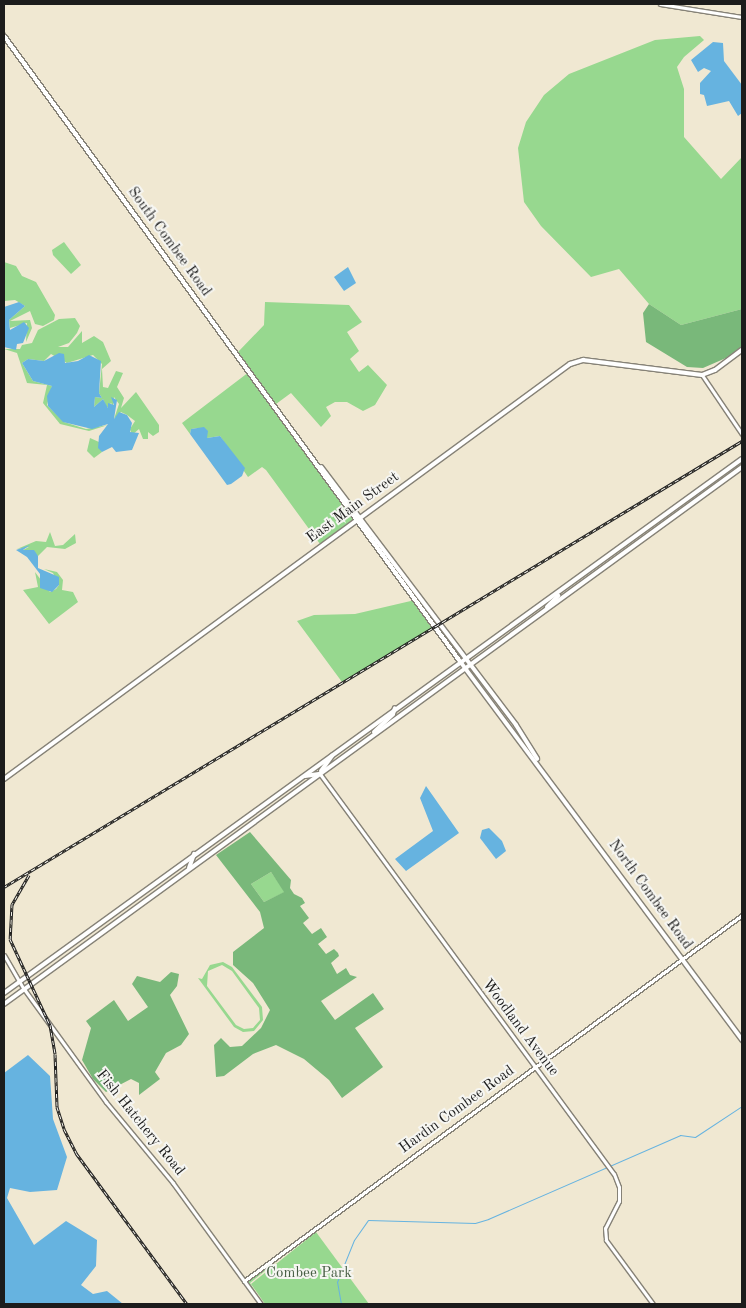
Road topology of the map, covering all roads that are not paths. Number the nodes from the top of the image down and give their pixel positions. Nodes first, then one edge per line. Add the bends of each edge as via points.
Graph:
1 (660, 4) edge
2 (742, 17) edge
3 (4, 36) edge
4 (742, 350) edge
5 (702, 375) junction
6 (742, 434) edge
7 (742, 460) edge
8 (742, 467) edge
9 (682, 503) junction
10 (686, 508) junction
11 (359, 518) junction
12 (572, 584) junction
13 (547, 609) junction
14 (464, 662) junction
15 (470, 665) junction
16 (466, 668) junction
17 (395, 708) junction
18 (371, 736) junction
19 (340, 748) junction
20 (538, 763) junction
21 (319, 774) junction
22 (4, 778) edge
23 (294, 781) junction
24 (210, 853) junction
25 (194, 854) junction
26 (175, 868) junction
27 (188, 869) junction
28 (742, 915) edge
29 (4, 954) edge
30 (683, 959) junction
31 (21, 980) junction
32 (24, 989) junction
33 (4, 993) edge
34 (4, 1004) edge
35 (742, 1040) edge
36 (535, 1067) junction
37 (244, 1281) junction
38 (261, 1304) edge
39 (653, 1304) edge

1 - 2 street
3 - 11 main road, South Combee Road
4 - 5 main road via 715,370
5 - 6 street
5 - 11 main road, East Main Street via 583,360 570,364
7 - 9 main road
8 - 10 main road
9 - 10 main road
9 - 12 main road
10 - 13 main road
11 - 14 main road, North Combee Road
11 - 22 main road, East Main Street
12 - 13 main road
12 - 14 main road
13 - 15 main road
14 - 15 main road, North Combee Road
14 - 16 main road, North Combee Road
14 - 17 main road
15 - 16 main road
15 - 20 main road, North Combee Road via 516,725
16 - 18 main road
16 - 20 main road, North Combee Road
17 - 18 main road
17 - 19 main road
18 - 21 main road
19 - 21 main road
19 - 23 main road
20 - 30 main road, North Combee Road
21 - 23 main road via 312,773
21 - 24 main road
21 - 36 street, Woodland Avenue
23 - 25 main road
24 - 25 main road
24 - 27 main road
25 - 26 main road
25 - 27 main road
26 - 27 main road
26 - 31 main road
27 - 32 main road
28 - 30 street, Hardin Combee Road
29 - 31 street, Fish Hatchery Road
30 - 35 main road, North Combee Road
30 - 36 street, Hardin Combee Road
31 - 32 street, Fish Hatchery Road
31 - 33 main road
32 - 34 main road
32 - 37 street, Fish Hatchery Road via 106,1102 173,1184
36 - 37 street, Hardin Combee Road
36 - 39 street, Woodland Avenue via 609,1168 619,1187 619,1201 605,1228 605,1236
37 - 38 street, Fish Hatchery Road

